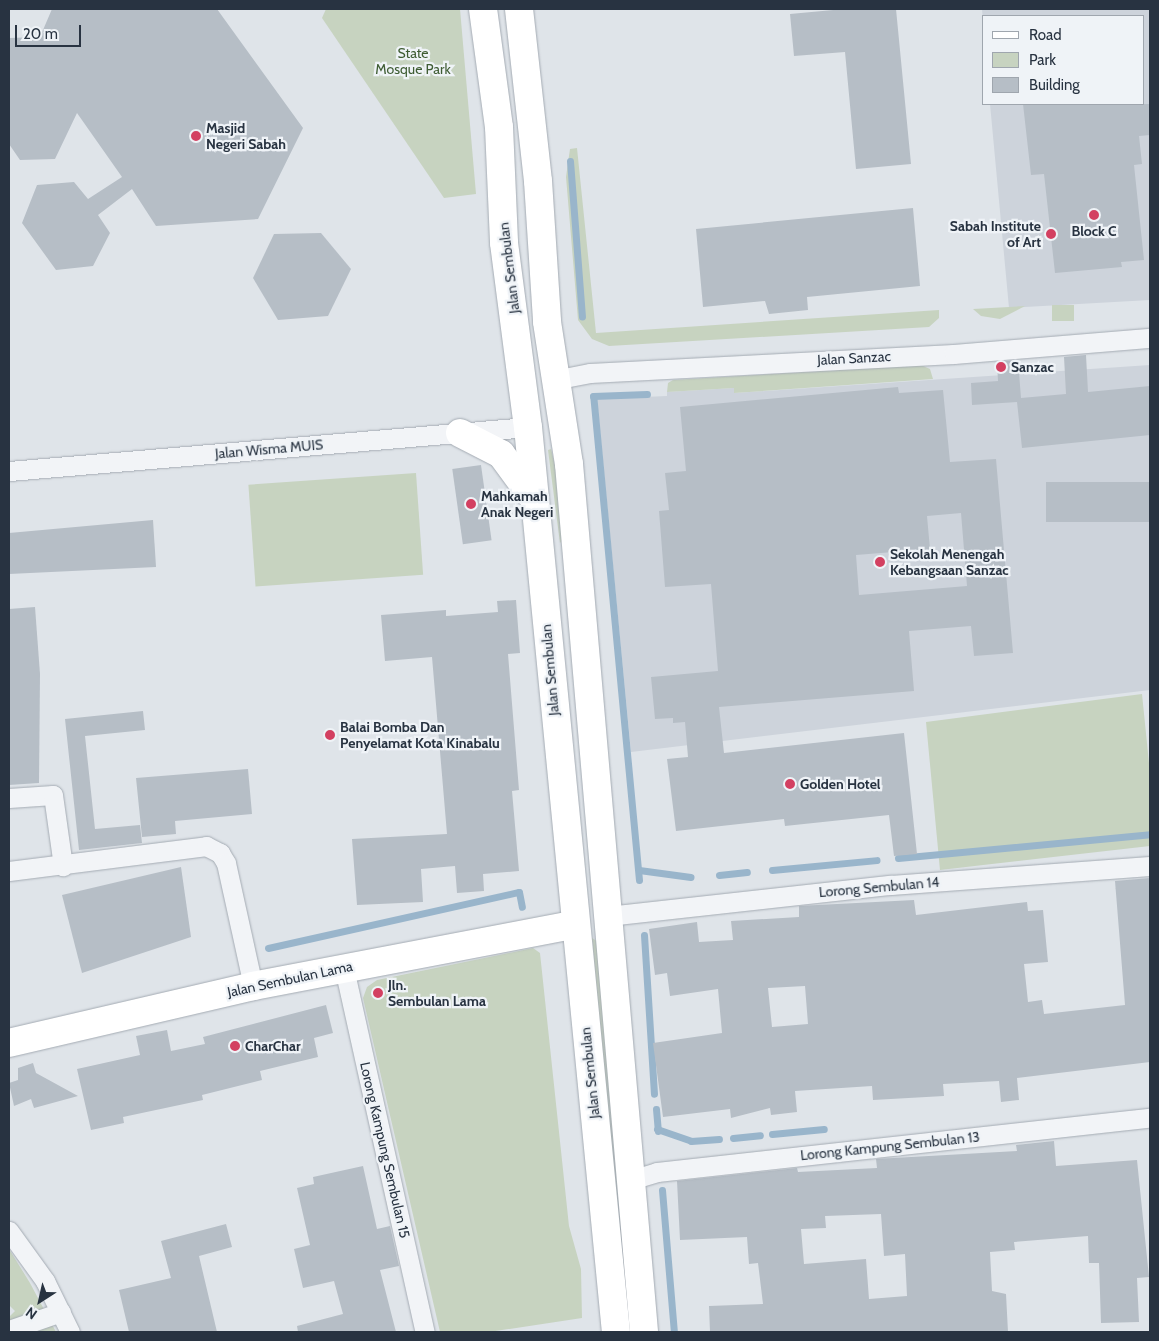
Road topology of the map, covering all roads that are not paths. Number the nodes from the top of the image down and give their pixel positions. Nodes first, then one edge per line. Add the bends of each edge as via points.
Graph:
1 (483, 9) edge
2 (519, 9) edge
3 (547, 322) junction
4 (1150, 338) edge
5 (559, 379) junction
6 (528, 427) junction
7 (460, 433) junction
8 (569, 464) junction
9 (9, 471) edge
10 (536, 504) junction
11 (574, 533) junction
12 (541, 579) junction
13 (9, 798) edge
14 (63, 866) junction
15 (1150, 866) edge
16 (9, 871) edge
17 (603, 879) junction
18 (608, 916) junction
19 (574, 925) junction
20 (613, 953) junction
21 (344, 968) junction
22 (253, 986) junction
23 (9, 1043) edge
24 (1150, 1118) edge
25 (631, 1180) junction
26 (9, 1231) edge
27 (61, 1312) junction
28 (9, 1330) edge
29 (70, 1332) edge
30 (425, 1332) edge
31 (616, 1332) edge
32 (644, 1332) edge

1 - 6 main road, Jalan Sembulan via 499,127 504,243
2 - 3 main road via 538,181
3 - 5 main road
3 - 6 main road via 541,344 544,398
4 - 5 street, Jalan Sanzac via 590,373
5 - 8 main road
6 - 7 street, Jalan Wisma MUIS
6 - 8 main road
6 - 10 main road, Jalan Sembulan
7 - 9 street, Jalan Wisma MUIS
7 - 10 main road via 502,454
8 - 11 main road
10 - 12 main road, Jalan Sembulan
11 - 12 main road via 558,563
11 - 17 main road
12 - 19 main road, Jalan Sembulan
13 - 14 street via 53,795
14 - 16 street
14 - 22 street via 206,846 220,853 233,889
15 - 18 street, Lorong Sembulan 14 via 880,886
17 - 18 main road
17 - 19 main road
18 - 20 main road
19 - 20 main road
19 - 21 main road, Jalan Sembulan Lama
19 - 31 main road, Jalan Sembulan
20 - 25 main road
21 - 22 main road, Jalan Sembulan Lama
21 - 30 street, Lorong Kampung Sembulan 15
22 - 23 main road, Jalan Sembulan Lama
24 - 25 street, Lorong Kampung Sembulan 13 via 656,1172
25 - 32 main road
26 - 27 street via 45,1281
27 - 28 street
27 - 29 street

